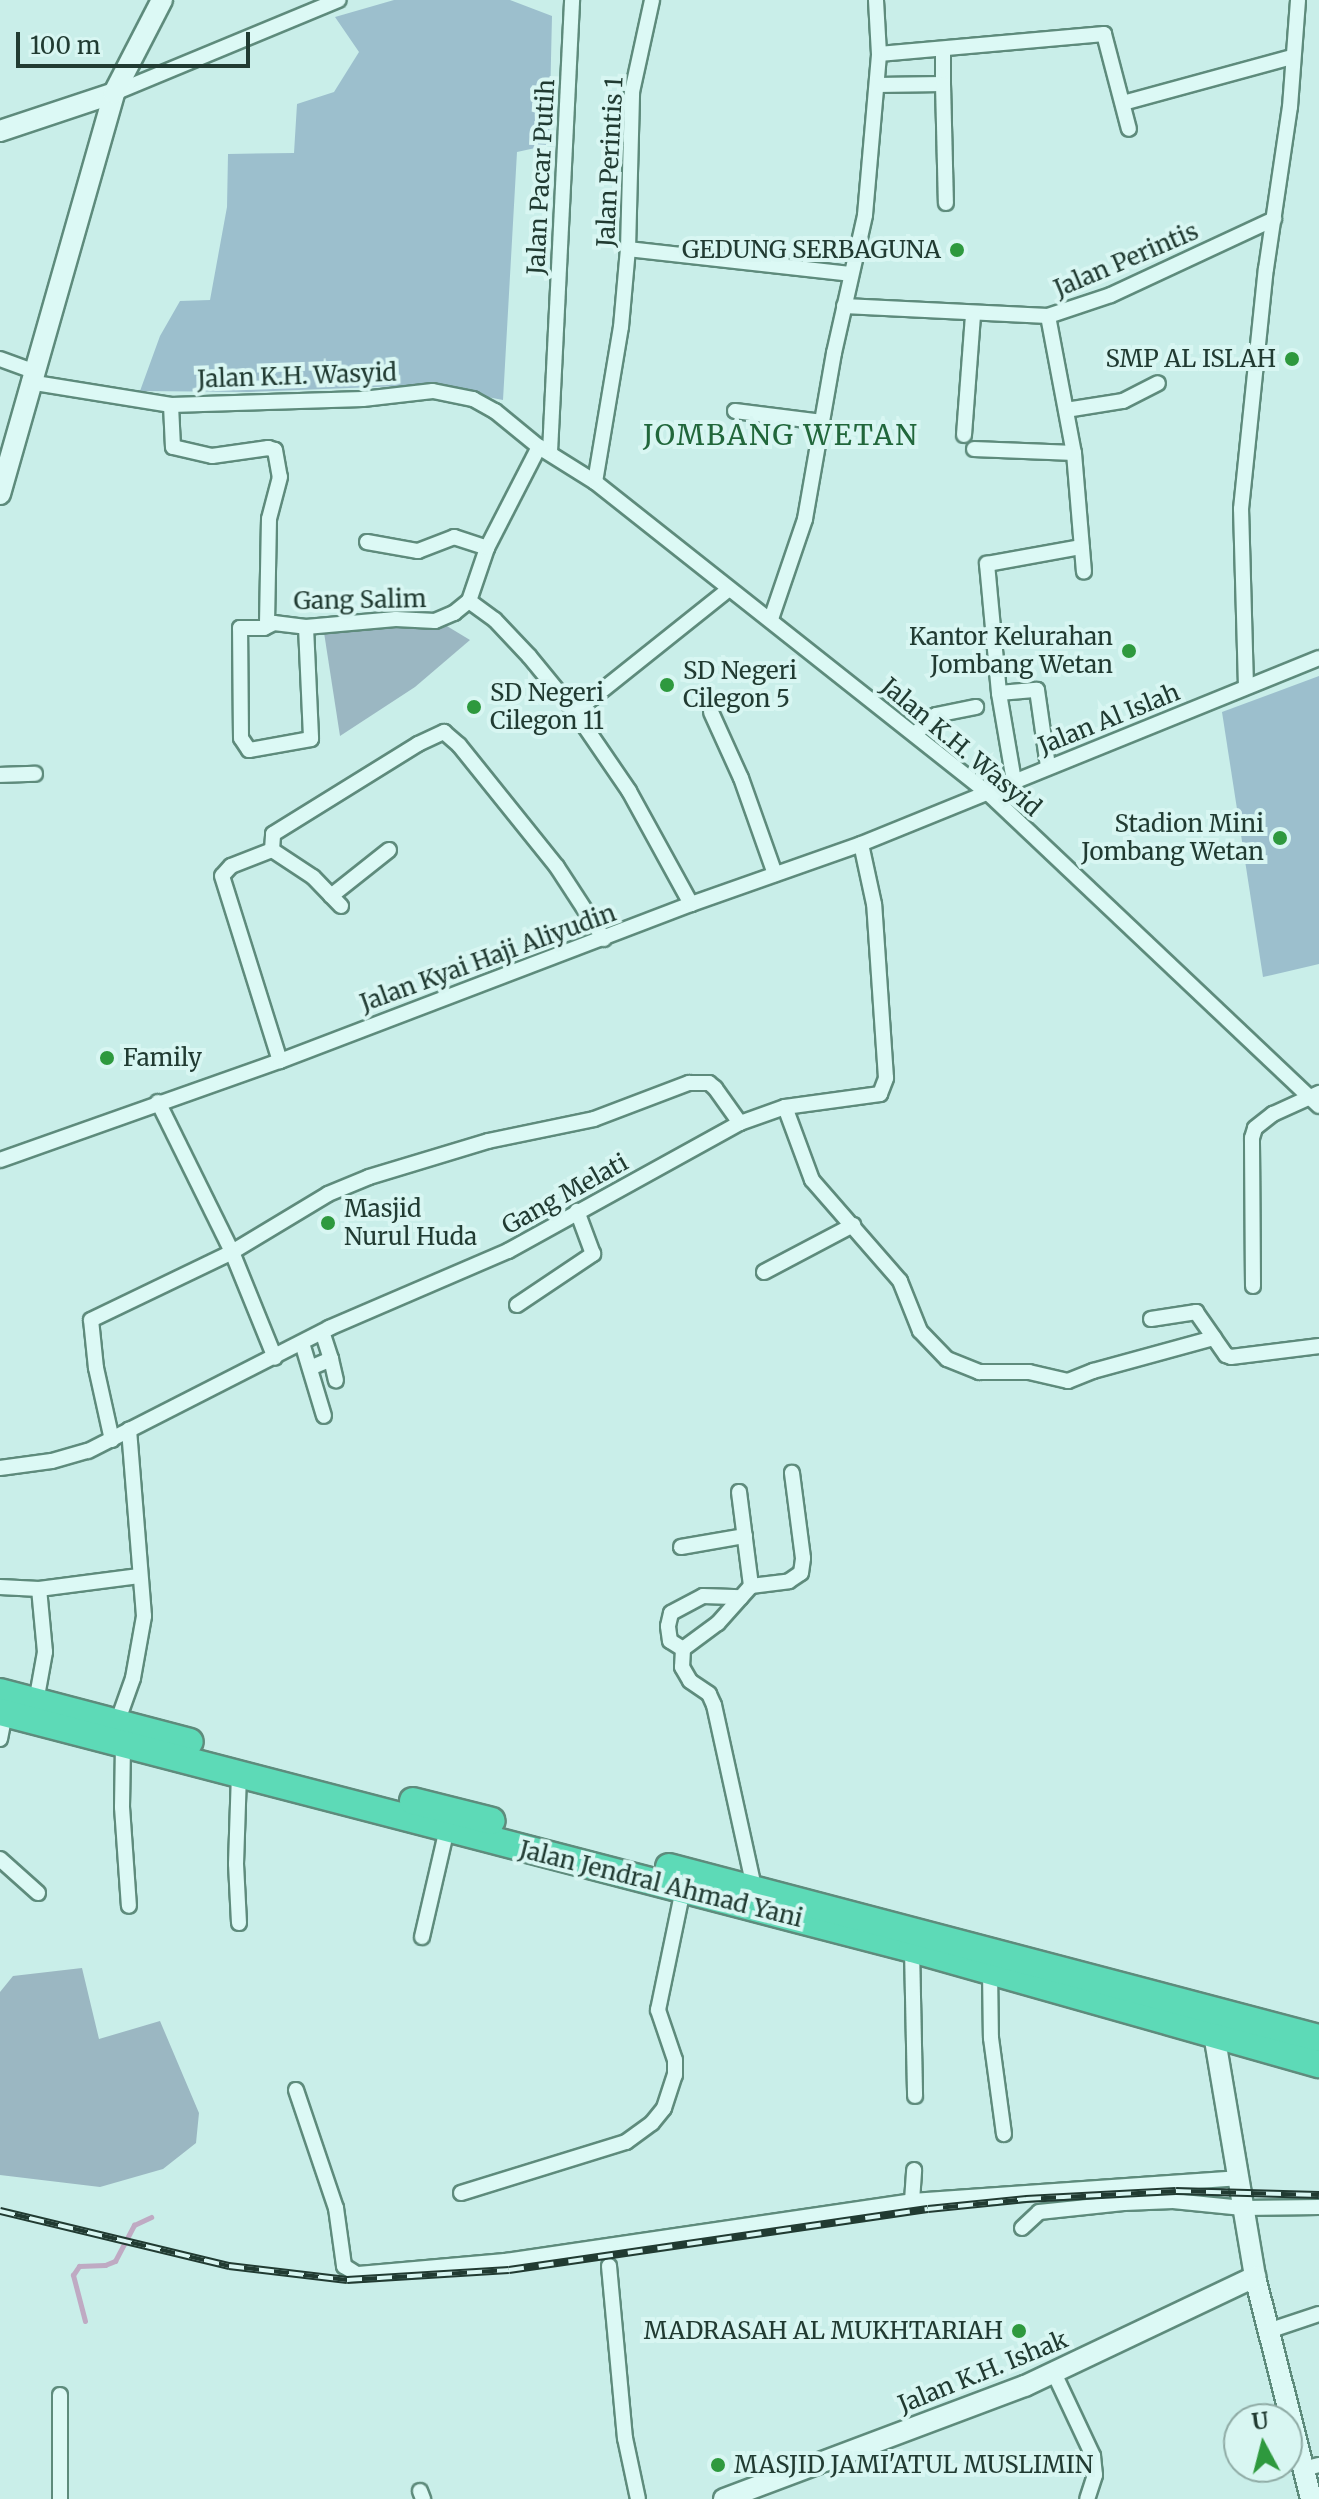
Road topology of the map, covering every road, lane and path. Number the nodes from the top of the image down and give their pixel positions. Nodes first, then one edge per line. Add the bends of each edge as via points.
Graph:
1 (162, 0) edge
2 (339, 0) edge
3 (572, 0) edge
4 (652, 0) edge
5 (876, 0) edge
6 (1298, 0) edge
7 (943, 49) junction
8 (879, 54) junction
9 (1291, 64) junction
10 (943, 84) junction
11 (877, 85) junction
12 (114, 93) junction
13 (1123, 103) junction
14 (1129, 129) dead end
15 (0, 131) edge
16 (946, 203) dead end
17 (1274, 219) junction
18 (628, 249) junction
19 (850, 274) junction
20 (844, 306) junction
21 (973, 314) junction
22 (1048, 316) junction
23 (0, 359) edge
24 (31, 376) junction
25 (1158, 383) dead end
26 (171, 405) junction
27 (1066, 410) junction
28 (735, 411) dead end
29 (822, 422) junction
30 (964, 435) dead end
31 (974, 449) dead end
32 (545, 450) junction
33 (1074, 453) junction
34 (595, 482) junction
35 (0, 494) edge
36 (367, 542) dead end
37 (1081, 547) junction
38 (487, 548) junction
39 (1084, 572) dead end
40 (729, 589) junction
41 (469, 601) junction
42 (771, 619) junction
43 (267, 624) junction
44 (306, 627) junction
45 (1319, 658) edge
46 (1246, 687) junction
47 (999, 693) junction
48 (976, 707) dead end
49 (575, 712) junction
50 (711, 712) dead end
51 (916, 733) junction
52 (1048, 766) junction
53 (35, 774) dead end
54 (0, 775) edge
55 (1014, 781) junction
56 (989, 794) junction
57 (861, 844) junction
58 (272, 850) junction
59 (389, 850) dead end
60 (775, 874) junction
61 (691, 904) junction
62 (604, 939) junction
63 (280, 1061) junction
64 (1315, 1098) edge
65 (158, 1102) junction
66 (785, 1107) junction
67 (740, 1123) junction
68 (0, 1160) edge
69 (577, 1211) junction
70 (853, 1225) junction
71 (232, 1252) junction
72 (764, 1272) dead end
73 (1253, 1286) dead end
74 (517, 1305) dead end
75 (1151, 1319) dead end
76 (322, 1332) junction
77 (1214, 1338) junction
78 (302, 1343) junction
79 (1319, 1346) edge
80 (275, 1358) junction
81 (331, 1359) junction
82 (310, 1368) junction
83 (336, 1380) dead end
84 (324, 1416) dead end
85 (129, 1430) junction
86 (112, 1440) junction
87 (0, 1468) edge
88 (792, 1473) dead end
89 (739, 1492) dead end
90 (745, 1536) junction
91 (681, 1547) dead end
92 (139, 1576) junction
93 (0, 1587) edge
94 (39, 1589) junction
95 (746, 1592) junction
96 (683, 1649) junction
97 (36, 1702) junction
98 (2, 1706) edge
99 (120, 1734) junction
100 (0, 1739) edge
101 (239, 1772) junction
102 (447, 1829) junction
103 (0, 1859) edge
104 (754, 1887) junction
105 (683, 1889) junction
106 (38, 1893) dead end
107 (129, 1906) dead end
108 (239, 1923) dead end
109 (422, 1937) dead end
110 (912, 1949) junction
111 (990, 1970) junction
112 (1217, 2022) junction
113 (1319, 2038) edge
114 (1319, 2064) edge
115 (296, 2090) dead end
116 (915, 2096) dead end
117 (1004, 2134) dead end
118 (914, 2170) dead end
119 (1237, 2178) junction
120 (461, 2193) dead end
121 (912, 2201) junction
122 (1319, 2207) edge
123 (1243, 2208) junction
124 (1022, 2228) dead end
125 (609, 2266) dead end
126 (1255, 2277) junction
127 (1319, 2314) edge
128 (1268, 2331) junction
129 (1054, 2373) junction
130 (60, 2395) dead end
131 (1311, 2467) edge
132 (60, 2499) edge
133 (638, 2499) edge
134 (724, 2499) edge
135 (1087, 2499) edge
136 (1311, 2499) edge

1 - 12 street
2 - 12 street
3 - 32 street, Jalan Pacar Putih via 555,356
4 - 18 street, Jalan Perintis 1 via 632,92
5 - 8 street
6 - 9 street
7 - 8 street
7 - 10 street
7 - 13 street via 1104,34
8 - 11 street
9 - 13 street
9 - 17 street
10 - 11 street
10 - 16 street
11 - 19 street via 869,189
12 - 15 street
12 - 24 street
13 - 14 street
17 - 22 street, Jalan Perintis via 1111,295
17 - 46 street via 1241,509
18 - 19 street
18 - 34 street, Jalan Perintis 1 via 621,327
19 - 20 street
20 - 21 street, Jalan Perintis
20 - 29 street
21 - 22 street, Jalan Perintis
21 - 30 street
22 - 27 street
23 - 24 street, Jalan K.H. Wasyid
24 - 26 street, Jalan K.H. Wasyid
24 - 35 street
25 - 27 street via 1123,401
26 - 32 street, Jalan K.H. Wasyid via 449,393 495,411
26 - 43 street via 173,447 212,456 275,450 280,477 269,519
27 - 33 street
28 - 29 street
29 - 42 street via 805,519
31 - 33 street
32 - 34 street, Jalan K.H. Wasyid
32 - 38 street
33 - 37 street
34 - 40 street, Jalan K.H. Wasyid
36 - 38 street via 418,551 454,537
37 - 39 street
37 - 47 street via 987,564
38 - 41 street
40 - 42 street, Jalan K.H. Wasyid
40 - 49 street
41 - 44 street, Gang Salim via 435,621
41 - 49 street via 512,638
42 - 51 street, Jalan K.H. Wasyid
43 - 44 street, Gang Salim
43 - 44 street via 239,630 241,738 249,750 311,739
45 - 46 street, Jalan Al Islah
46 - 52 street, Jalan Al Islah
47 - 52 street via 1037,690
47 - 55 street
48 - 51 street via 936,715
49 - 61 street via 629,791
50 - 60 street
51 - 56 street, Jalan K.H. Wasyid
52 - 55 street, Jalan Al Islah
53 - 54 street
55 - 56 street, Jalan Al Islah
56 - 57 street, Jalan Kyai Haji Aliyudin
56 - 64 street, Jalan K.H. Wasyid
57 - 60 street, Jalan Kyai Haji Aliyudin
57 - 66 street, Gang Melati via 874,904 886,1084 880,1094
58 - 59 street via 313,877 336,901
58 - 62 street via 270,839 278,829 444,732 557,867
58 - 63 street via 231,866 222,876
60 - 61 street, Jalan Kyai Haji Aliyudin
61 - 62 street, Jalan Kyai Haji Aliyudin
62 - 63 street, Jalan Kyai Haji Aliyudin
63 - 65 street, Jalan Kyai Haji Aliyudin
64 - 73 street via 1263,1121 1252,1138
65 - 68 street, Jalan Kyai Haji Aliyudin
65 - 71 street
66 - 67 street, Gang Melati
66 - 70 street via 812,1180
67 - 69 street, Gang Melati
67 - 71 street via 709,1083 689,1083 594,1119 516,1133 361,1180
69 - 74 street via 593,1254
69 - 76 street, Gang Melati via 508,1251
70 - 72 street
70 - 77 street via 900,1281 927,1342 947,1359 979,1372 1029,1372 1068,1381
71 - 80 street
71 - 86 street via 91,1320
75 - 77 street via 1196,1312
76 - 78 street, Gang Melati
76 - 81 street
77 - 79 street via 1231,1357
78 - 80 street, Gang Melati
78 - 82 street
80 - 85 street, Gang Melati
81 - 82 street
81 - 83 street
82 - 84 street
85 - 86 street, Gang Melati
85 - 92 street
86 - 87 street, Gang Melati via 72,1457
88 - 95 street via 801,1573
89 - 90 street
90 - 91 street
90 - 95 street
92 - 94 street
92 - 99 street via 142,1633
93 - 94 street
94 - 97 street via 45,1652
95 - 96 street via 718,1623
95 - 96 street via 703,1596 671,1613 670,1641
96 - 104 street via 685,1674 714,1705
97 - 98 highway, Jalan Jendral Ahmad Yani
97 - 99 highway, Jalan Jendral Ahmad Yani
98 - 99 highway, Jalan Jendral Ahmad Yani
98 - 100 street
99 - 101 highway, Jalan Jendral Ahmad Yani
99 - 104 highway, Jalan Jendral Ahmad Yani
99 - 107 street
101 - 102 highway, Jalan Jendral Ahmad Yani
101 - 108 street
102 - 105 highway, Jalan Jendral Ahmad Yani
102 - 109 street
103 - 106 street
104 - 112 highway, Jalan Jendral Ahmad Yani
105 - 110 highway, Jalan Jendral Ahmad Yani
105 - 120 street via 658,2010 675,2060 664,2108 626,2142
110 - 111 highway, Jalan Jendral Ahmad Yani
110 - 116 street
111 - 112 highway, Jalan Jendral Ahmad Yani
111 - 117 street via 991,2038
112 - 113 highway, Jalan Jendral Ahmad Yani
112 - 114 highway, Jalan Jendral Ahmad Yani
112 - 119 street
115 - 121 street via 336,2208 344,2266 357,2274 518,2260
118 - 121 street
119 - 121 street
119 - 123 street
122 - 123 street
123 - 124 street via 1173,2201 1124,2203 1039,2212
123 - 126 street
125 - 133 street via 625,2438
126 - 128 street
126 - 129 street, Jalan K.H. Ishak
127 - 128 street
128 - 131 street
129 - 134 street, Jalan K.H. Ishak
129 - 135 street via 1093,2456 1095,2475
130 - 132 street
131 - 136 street

